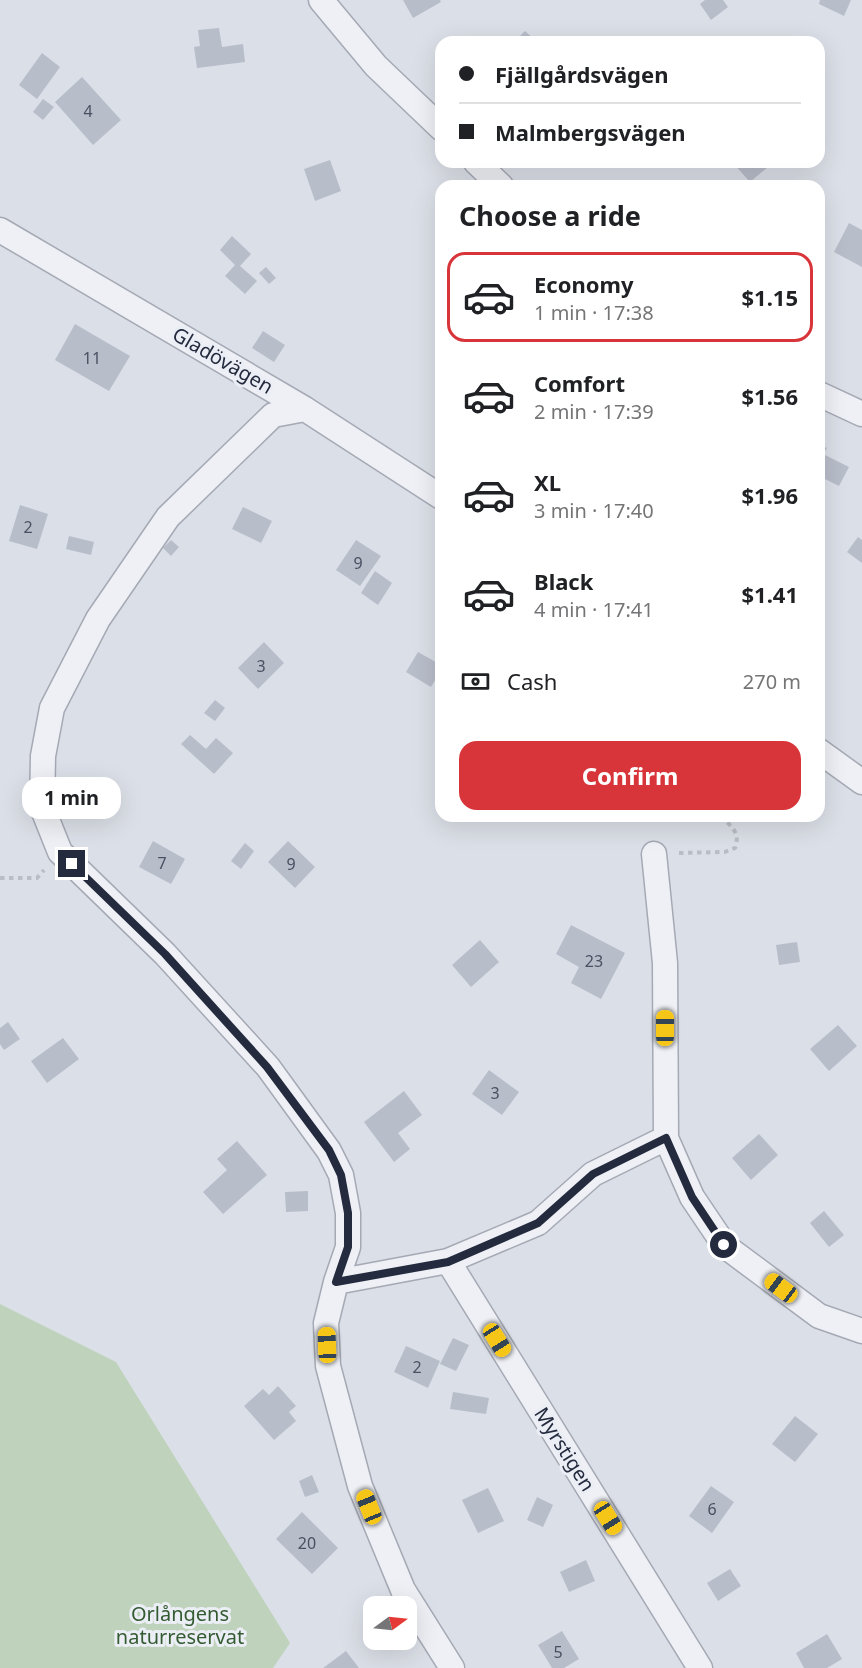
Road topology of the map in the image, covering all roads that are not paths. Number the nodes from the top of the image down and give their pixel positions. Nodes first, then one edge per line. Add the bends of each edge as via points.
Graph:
1 (321, 0) edge
2 (435, 122) edge
3 (482, 168) edge
4 (495, 180) edge
5 (0, 230) edge
6 (825, 397) edge
7 (305, 408) junction
8 (862, 414) edge
9 (435, 493) edge
10 (825, 755) edge
11 (862, 782) edge
12 (654, 854) road end
13 (666, 1138) junction
14 (448, 1262) junction
15 (336, 1282) junction
16 (862, 1331) edge
17 (452, 1668) edge
18 (700, 1668) edge

1 - 2 street via 376,66
3 - 4 street
5 - 7 street, Gladövägen
6 - 8 street
7 - 9 street, Gladövägen
7 - 15 street via 273,415 168,517 98,619 52,708 43,756 42,807 60,852 165,954 260,1058 329,1150 341,1175 348,1213 348,1247
10 - 11 street
12 - 13 street via 665,963
13 - 14 street via 593,1174 538,1223
13 - 16 street via 692,1197 724,1245 819,1316
14 - 15 street
14 - 18 street, Myrstigen
15 - 17 street via 326,1323 328,1366 360,1486 403,1590

